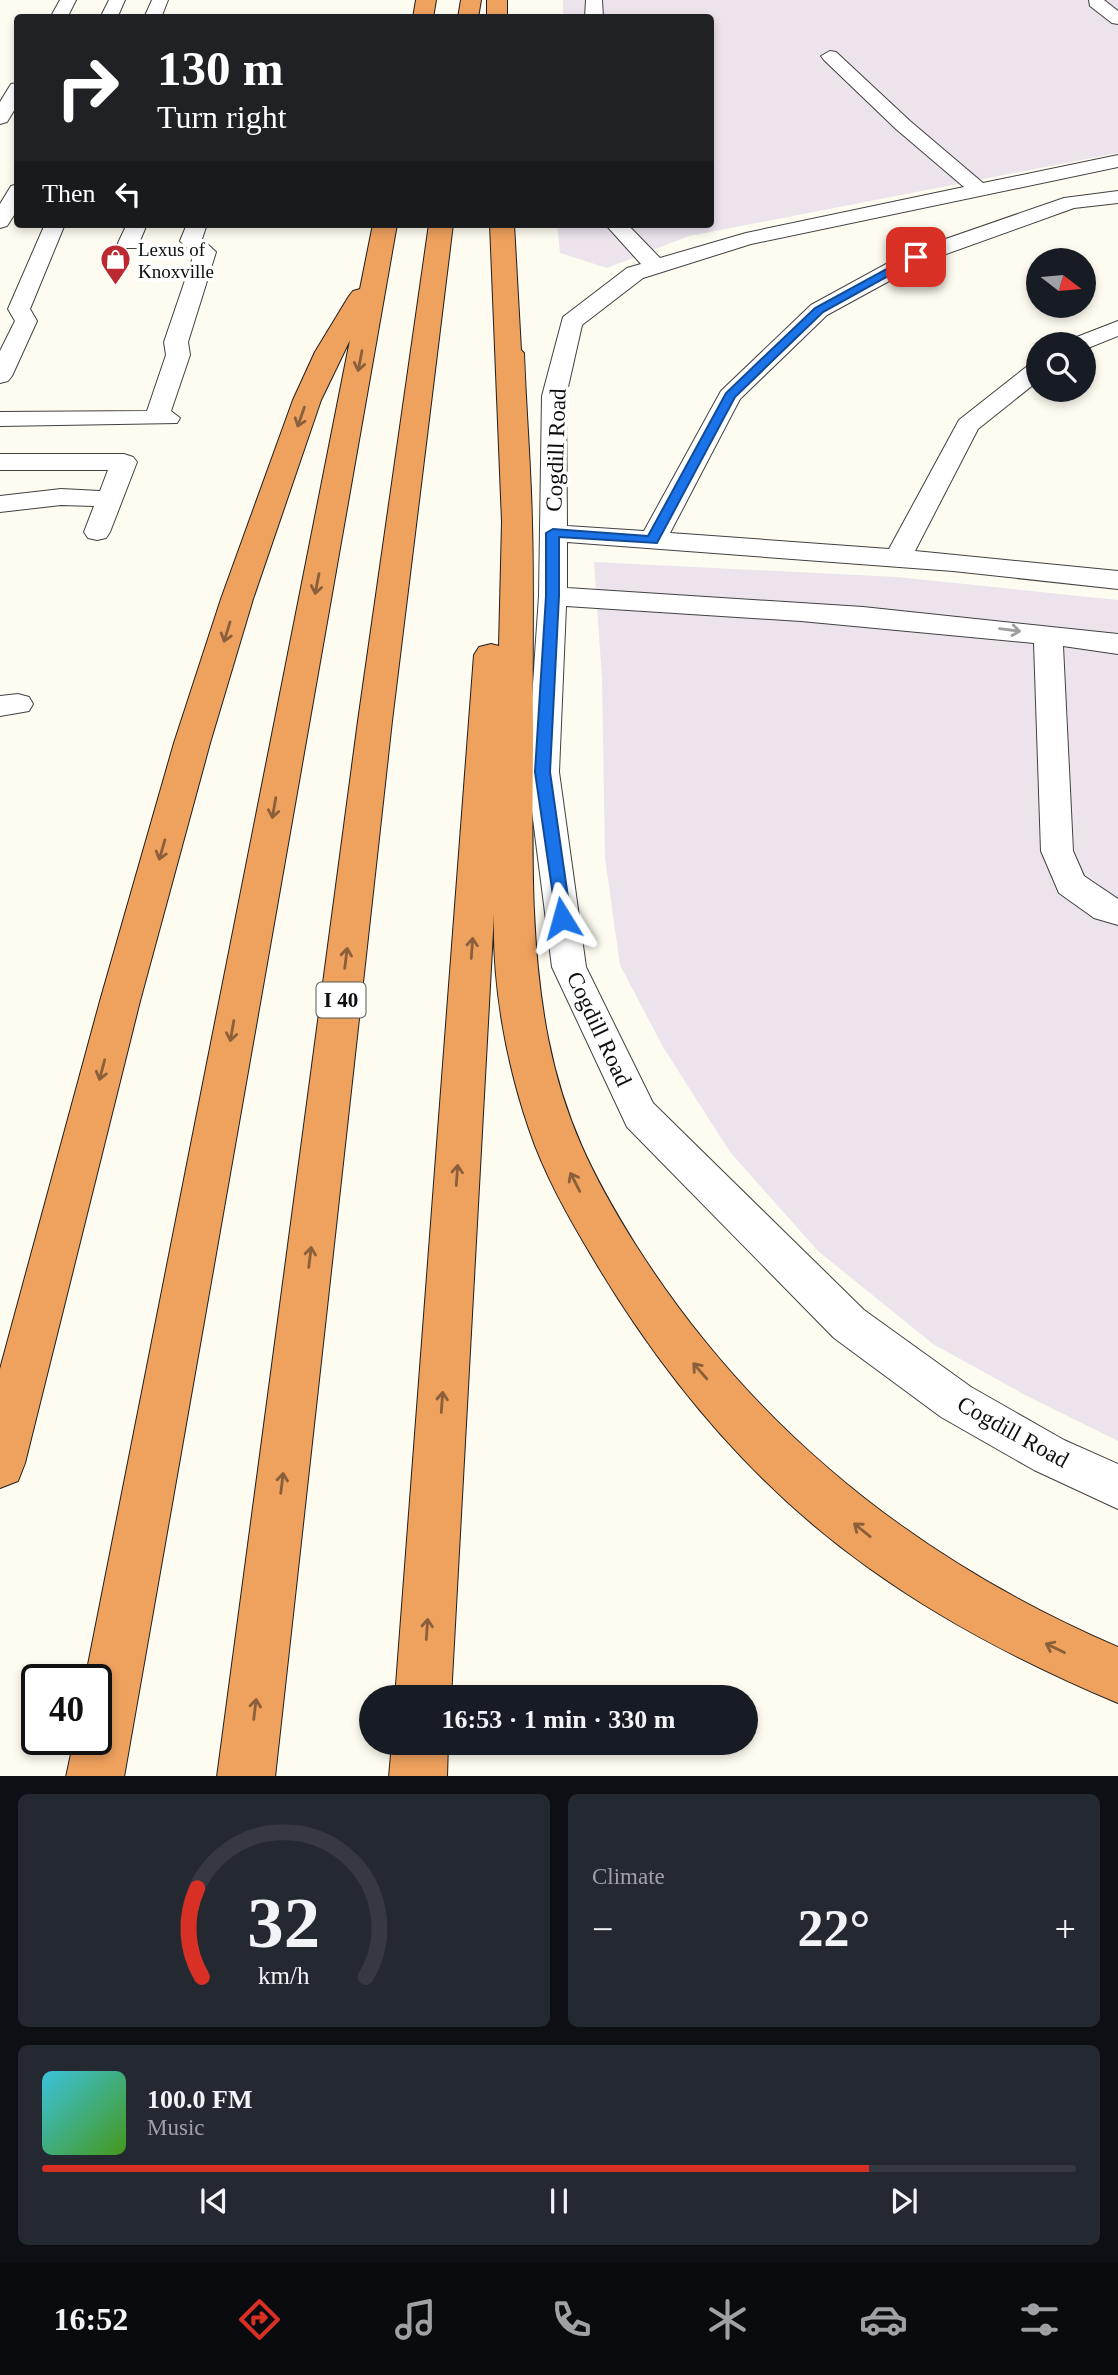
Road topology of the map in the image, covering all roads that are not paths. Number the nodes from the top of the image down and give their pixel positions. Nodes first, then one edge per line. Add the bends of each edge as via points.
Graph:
1 (1096, 2) dead end
2 (1118, 19) edge
3 (830, 56) dead end
4 (14, 95) edge
5 (0, 118) edge
6 (1118, 161) edge
7 (979, 190) junction
8 (14, 197) edge
9 (1118, 197) edge
10 (0, 223) edge
11 (53, 228) edge
12 (196, 228) edge
13 (385, 228) edge
14 (440, 228) edge
15 (502, 228) edge
16 (619, 228) edge
17 (656, 267) junction
18 (377, 270) junction
19 (1118, 328) edge
20 (1096, 337) edge
21 (510, 353) junction
22 (0, 376) edge
23 (1026, 379) edge
24 (0, 419) edge
25 (0, 462) edge
26 (110, 499) junction
27 (0, 504) edge
28 (97, 532) dead end
29 (553, 533) junction
30 (653, 540) junction
31 (898, 558) junction
32 (1118, 580) edge
33 (553, 596) junction
34 (1048, 635) junction
35 (1118, 644) edge
36 (1118, 912) edge
37 (0, 1463) edge
38 (1118, 1487) edge
39 (1118, 1675) edge
40 (424, 1685) edge
41 (419, 1755) edge
42 (95, 1776) edge
43 (246, 1776) edge
44 (418, 1776) edge

1 - 2 street
3 - 7 street
4 - 5 street
6 - 7 street, Cogdill Road
7 - 17 street, Cogdill Road via 746,239
8 - 10 street
9 - 30 street via 1071,202 916,257 819,310 730,396
11 - 22 street via 19,309 26,321
12 - 24 street via 191,241 205,252 176,342 178,355 162,418
13 - 18 highway
43 -> 14 highway, I 40
15 - 21 highway
16 - 17 street
17 - 29 street, Cogdill Road via 635,273 571,322 554,396
18 -> 37 highway via 307,400 237,599 120,1001
18 -> 42 highway
19 - 20 street
39 -> 21 highway via 991,1617 945,1589 798,1479 671,1337 631,1282 551,1133 533,1076 513,934 517,522
40 -> 21 highway via 507,458
23 - 31 street via 968,425
25 - 26 street via 124,462
26 - 27 street via 61,497
26 - 28 street
29 - 30 street
29 - 33 street, Cogdill Road
30 - 31 street
31 - 32 street
33 -> 34 street via 795,609
33 - 38 street, Cogdill Road via 543,772 569,967 640,1115 849,1324 956,1402 1049,1455
34 - 35 street
34 - 36 street via 1056,851 1071,884 1106,909
41 - 44 highway

